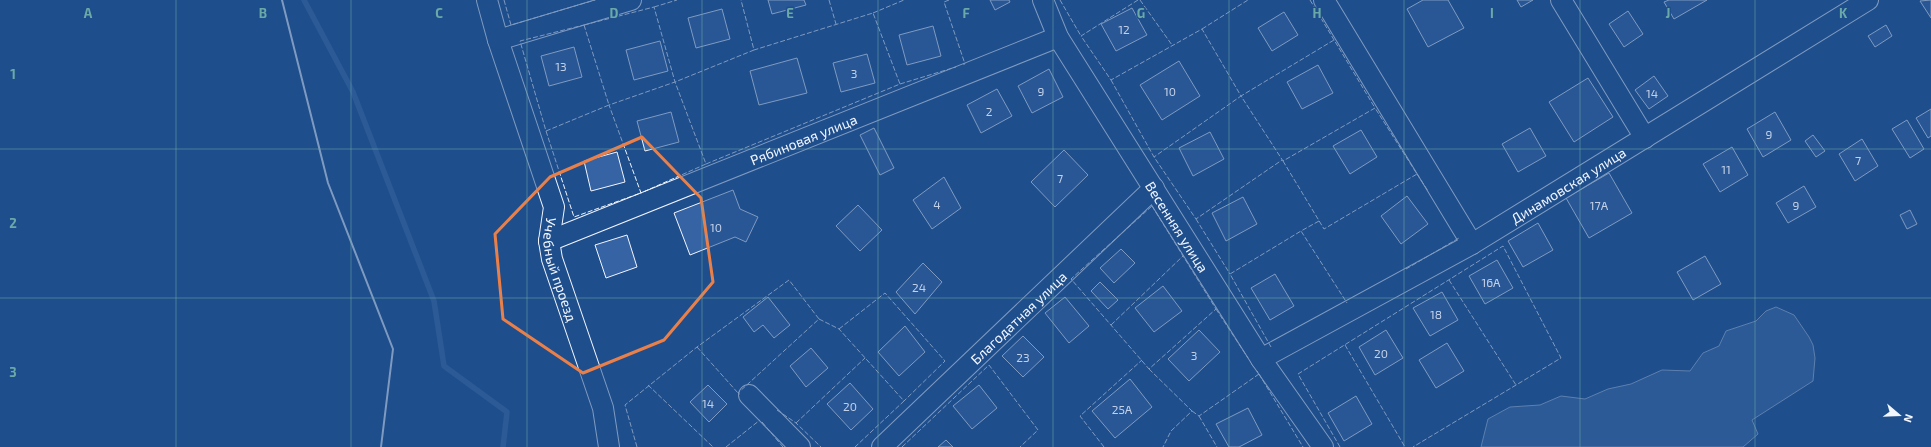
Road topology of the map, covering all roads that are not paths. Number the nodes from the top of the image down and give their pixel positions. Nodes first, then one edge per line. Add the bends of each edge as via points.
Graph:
1 (487, 0) edge
2 (631, 0) edge
3 (1043, 0) edge
4 (1324, 0) edge
5 (1561, 0) edge
6 (1868, 0) edge
7 (1058, 37) junction
8 (498, 40) junction
9 (1645, 138) junction
10 (1154, 188) junction
11 (549, 241) junction
12 (1472, 244) junction
13 (1261, 359) junction
14 (749, 395) dead end
15 (609, 447) edge
16 (800, 447) edge
17 (882, 447) edge
18 (1323, 447) edge

1 - 8 street, Учебный проезд
2 - 8 street
3 - 7 street, Весенняя улица
4 - 12 street
5 - 9 street
6 - 9 street, Динамовская улица
7 - 10 street, Весенняя улица
7 - 11 street, Рябиновая улица
8 - 11 street, Учебный проезд via 554,207
9 - 12 street, Динамовская улица
10 - 13 street, Весенняя улица
10 - 17 street, Благодатная улица
11 - 15 street, Учебный проезд via 555,267 603,408
12 - 13 street, Динамовская улица
13 - 18 street, Весенняя улица
14 - 16 street

